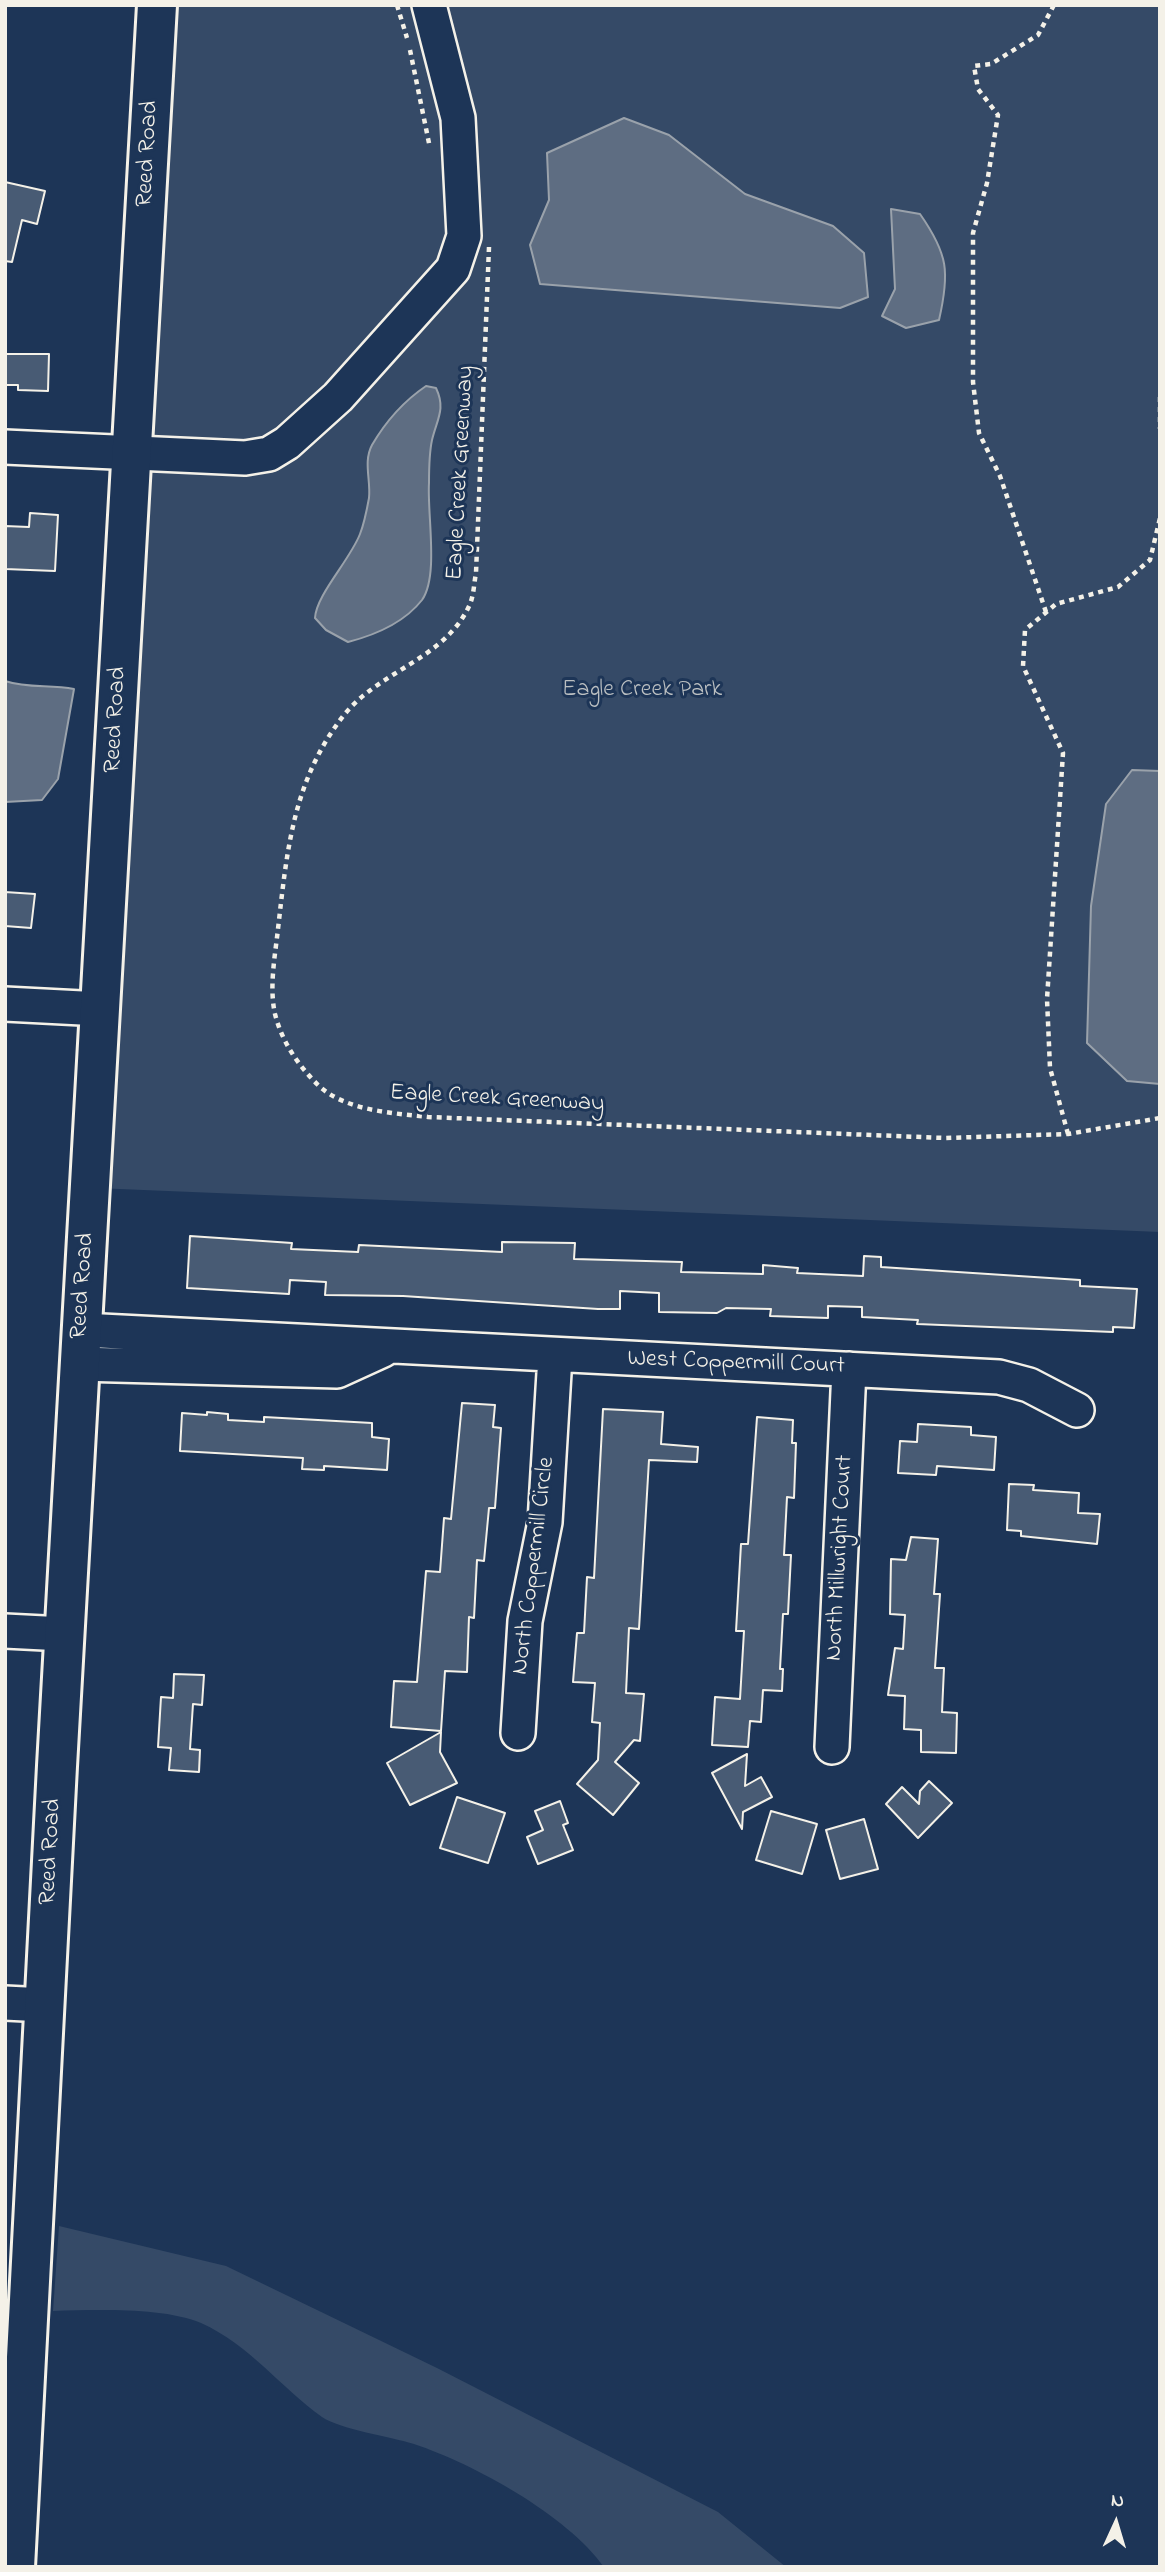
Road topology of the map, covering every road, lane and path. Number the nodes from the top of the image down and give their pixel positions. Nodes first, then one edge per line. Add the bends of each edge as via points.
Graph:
1 (157, 5) edge
2 (397, 5) edge
3 (429, 5) edge
4 (1054, 5) edge
5 (430, 149) dead end
6 (463, 220) junction
7 (1160, 397) edge
8 (1160, 429) edge
9 (5, 447) edge
10 (132, 454) junction
11 (1160, 518) edge
12 (1046, 612) junction
13 (5, 1004) edge
14 (101, 1009) junction
15 (1160, 1118) edge
16 (1068, 1134) junction
17 (80, 1347) junction
18 (555, 1356) junction
19 (849, 1369) junction
20 (1077, 1410) dead end
21 (5, 1631) edge
22 (64, 1634) junction
23 (518, 1733) dead end
24 (832, 1747) dead end
25 (5, 2003) edge
26 (45, 2005) junction
27 (16, 2567) edge

1 - 10 main road, Reed Road
2 - 5 path
3 - 6 street via 458,118
4 - 12 path via 1038,35 991,64 974,66 978,89 998,115 973,233 973,382 979,433 1000,476
6 - 10 street via 464,236 453,269 338,397 287,443 269,454 245,458
6 - 16 path, Eagle Creek Greenway via 487,236 490,254 476,573 470,603 440,645 345,713 306,782 290,830 272,976 275,1012 288,1049 320,1087 367,1110 428,1117 945,1138
7 - 8 path
9 - 10 street
10 - 14 main road, Reed Road
11 - 12 path via 1150,560 1118,587 1056,604
12 - 16 path via 1025,630 1023,666 1063,753 1047,999 1050,1068
13 - 14 street
14 - 17 main road, Reed Road
15 - 16 path, Eagle Creek Greenway
17 - 18 street, West Coppermill Court via 337,1371 388,1347
17 - 22 main road, Reed Road
18 - 19 street, West Coppermill Court
18 - 23 street, North Coppermill Circle via 545,1522 525,1621
19 - 20 street, West Coppermill Court via 999,1377 1029,1385
19 - 24 street, North Millwright Court
21 - 22 street
22 - 26 main road, Reed Road
25 - 26 street
26 - 27 main road, Reed Road

